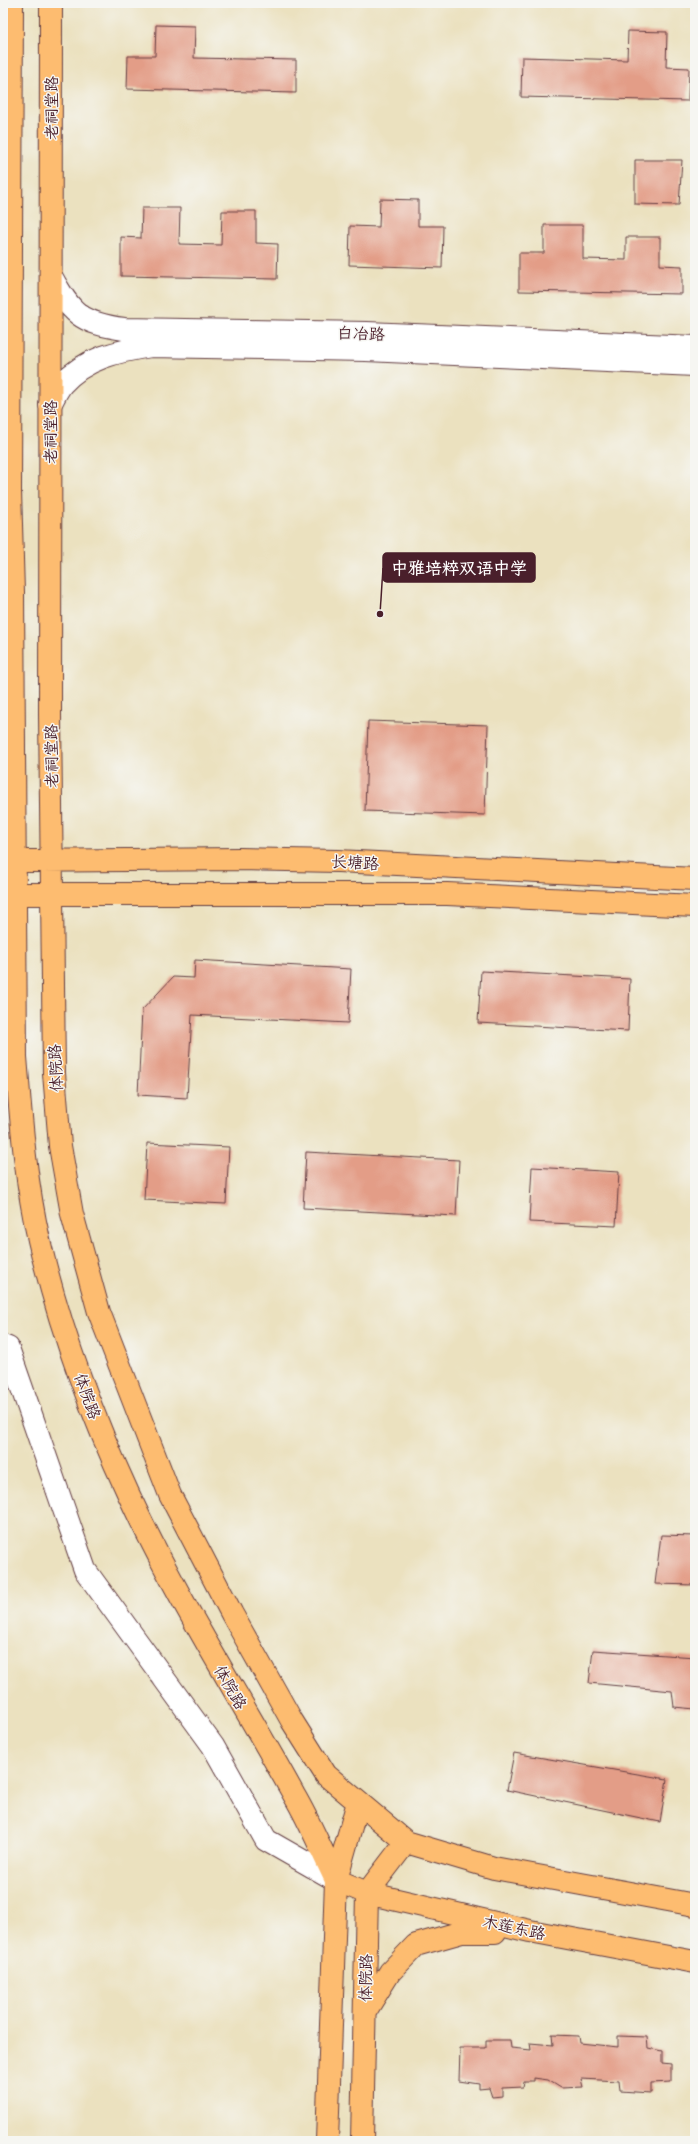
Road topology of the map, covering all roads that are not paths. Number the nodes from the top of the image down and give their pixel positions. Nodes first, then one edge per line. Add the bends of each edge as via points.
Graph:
1 (12, 3) edge
2 (51, 3) edge
3 (51, 276) junction
4 (7, 301) edge
5 (695, 347) edge
6 (695, 365) edge
7 (50, 405) junction
8 (14, 861) junction
9 (52, 861) junction
10 (695, 879) edge
11 (14, 894) junction
12 (52, 894) junction
13 (695, 906) edge
14 (3, 1346) edge
15 (358, 1802) junction
16 (406, 1842) junction
17 (336, 1880) junction
18 (367, 1893) junction
19 (695, 1905) edge
20 (530, 1931) junction
21 (695, 1962) edge
22 (365, 2012) junction
23 (327, 2141) edge
24 (362, 2141) edge

1 - 4 main road
2 - 3 main road, 老祠堂路
3 - 5 street, 白冶路 via 70,308 86,320 102,326 124,329 367,333
3 - 7 main road, 老祠堂路
4 - 8 main road
6 - 7 street, 白冶路 via 366,350 151,346 121,350 90,362 61,385
7 - 9 main road, 老祠堂路
8 - 9 main road, 长塘路
8 - 11 main road, 体院路
9 - 10 main road, 长塘路 via 338,861
9 - 12 main road, 体院路
11 - 12 main road, 长塘路
11 - 17 main road, 体院路 via 16,1057 21,1127 39,1240 59,1311 89,1401 128,1493 227,1681 295,1796
12 - 13 main road, 长塘路 via 448,894
12 - 15 main road, 体院路 via 54,1073 60,1146 72,1214 99,1312 170,1495 232,1614 292,1721 326,1775
14 - 17 street via 8,1348 85,1570 213,1746 266,1840
15 - 16 main road, 体院路
15 - 17 main road, 体院路
16 - 18 main road
16 - 19 main road via 494,1868
17 - 18 main road, 木莲东路
17 - 23 main road, 体院路
18 - 20 main road, 木莲东路
18 - 22 main road, 体院路
20 - 21 main road, 木莲东路
20 - 22 main road via 462,1932 416,1945 390,1972
22 - 24 main road, 体院路

